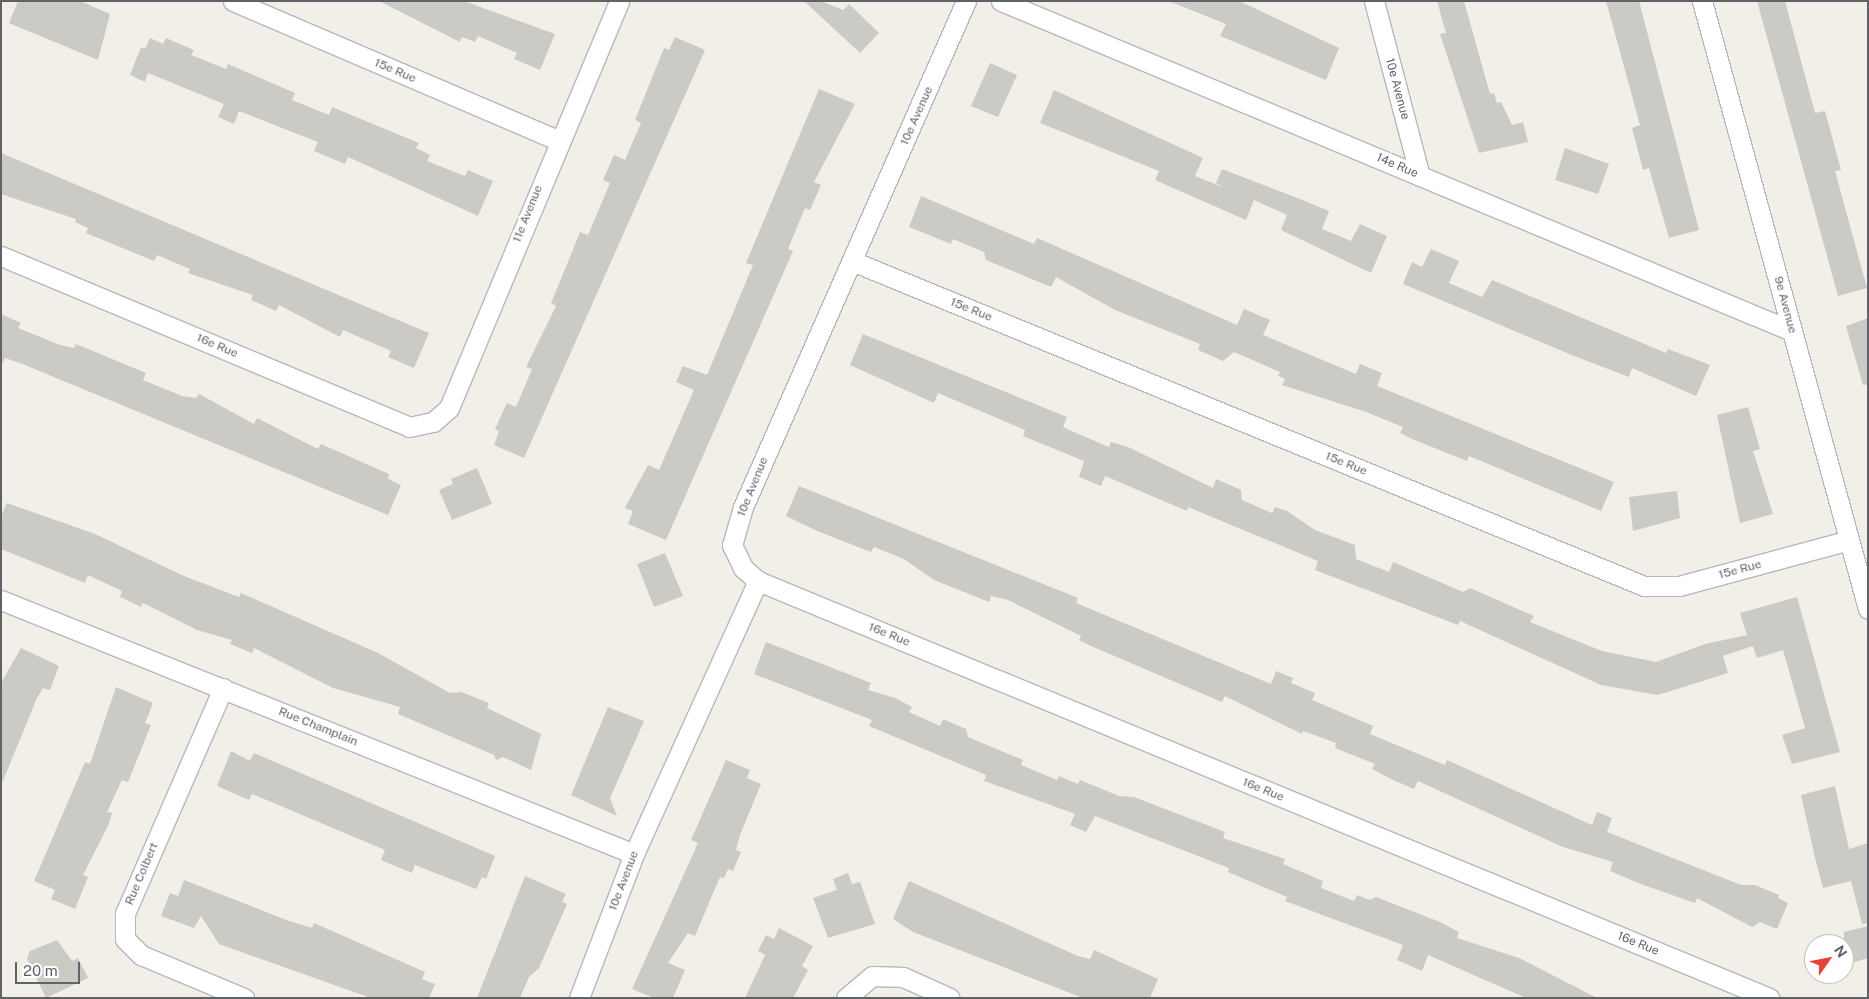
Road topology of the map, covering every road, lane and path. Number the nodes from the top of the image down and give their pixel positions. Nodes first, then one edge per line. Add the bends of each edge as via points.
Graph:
1 (233, 1) edge
2 (619, 1) edge
3 (966, 1) edge
4 (1001, 1) edge
5 (1374, 1) edge
6 (1702, 1) edge
7 (557, 140) junction
8 (1420, 176) junction
9 (1, 256) edge
10 (852, 261) junction
11 (1792, 331) junction
12 (433, 422) joint
13 (1849, 540) junction
14 (758, 581) junction
15 (1, 600) edge
16 (1868, 609) edge
17 (223, 688) junction
18 (634, 854) junction
19 (244, 998) edge
20 (579, 998) edge
21 (846, 998) edge
22 (950, 998) edge
23 (1769, 998) edge

1 - 7 street, 15e Rue
2 - 7 street, 11e Avenue
3 - 10 street, 10e Avenue
4 - 8 street, 14e Rue
5 - 8 street, 10e Avenue
6 - 11 street, 9e Avenue
7 - 12 street, 11e Avenue via 449,408
8 - 11 street, 14e Rue
9 - 12 street, 16e Rue via 409,427
10 - 13 street, 15e Rue via 1644,586 1679,586
10 - 14 street, 10e Avenue via 742,507 732,545 743,568
11 - 13 street, 9e Avenue
13 - 16 street, 9e Avenue
14 - 18 street, 10e Avenue
14 - 23 street, 16e Rue
15 - 17 street, Rue Champlain
17 - 18 street, Rue Champlain
17 - 19 street, Rue Colbert via 125,913 125,939 141,955
18 - 20 street, 10e Avenue
21 - 22 street via 872,976 903,977

